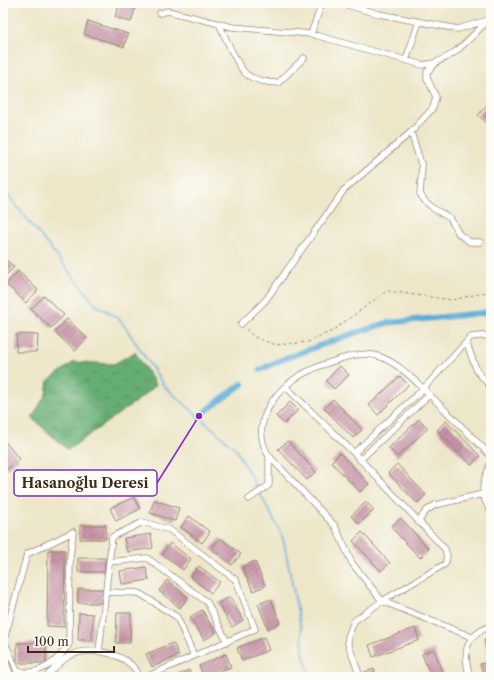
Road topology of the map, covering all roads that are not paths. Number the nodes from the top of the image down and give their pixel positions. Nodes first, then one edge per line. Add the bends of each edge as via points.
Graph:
1 (322, 3) edge
2 (340, 3) edge
3 (160, 13) dead end
4 (490, 20) edge
5 (419, 22) junction
6 (219, 24) junction
7 (311, 34) junction
8 (304, 58) dead end
9 (406, 60) junction
10 (435, 63) junction
11 (411, 132) junction
12 (480, 242) dead end
13 (241, 324) road end
14 (491, 336) edge
15 (466, 342) junction
16 (286, 387) junction
17 (491, 387) edge
18 (424, 389) junction
19 (429, 395) junction
20 (354, 453) junction
21 (270, 456) junction
22 (491, 456) edge
23 (360, 460) junction
24 (491, 462) edge
25 (483, 494) junction
26 (249, 499) dead end
27 (491, 512) edge
28 (418, 522) junction
29 (110, 562) junction
30 (106, 592) junction
31 (382, 601) junction
32 (491, 626) edge
33 (472, 637) junction
34 (227, 642) junction
35 (99, 651) junction
36 (3, 654) edge
37 (194, 656) junction
38 (24, 675) edge
39 (11, 677) edge
40 (46, 677) edge
41 (140, 677) edge
42 (146, 677) edge
43 (360, 677) edge
44 (470, 677) edge

1 - 7 street
2 - 5 street
3 - 6 street via 168,11
4 - 5 street via 458,29
4 - 10 street via 453,54
5 - 9 street
6 - 7 street
6 - 8 street via 242,68 252,78 278,83
7 - 9 street
9 - 10 street via 423,65
10 - 11 street via 427,72 436,98 433,108
11 - 12 street via 422,167 420,194 425,201 450,218 459,234 470,242
11 - 13 street via 344,190 265,301
14 - 15 street via 471,337
15 - 17 street via 476,371
15 - 18 street
16 - 18 street via 310,370 344,358 366,354 380,356 396,365
16 - 20 street
16 - 21 street via 265,411 262,428
18 - 19 street
18 - 20 street
19 - 22 street
19 - 23 street
20 - 23 street
21 - 26 street via 269,485
21 - 31 street via 335,526 352,563
23 - 28 street
24 - 25 street via 483,482
25 - 27 street
25 - 28 street via 435,506 426,511
28 - 31 street via 445,549 445,564
29 - 30 street
29 - 34 street via 147,558 207,602
29 - 34 street via 112,537 143,522 170,530 236,580 255,629
30 - 35 street
30 - 37 street via 139,593 177,617
31 - 33 street
31 - 43 street via 359,616 350,628 348,644
32 - 33 street via 480,630
33 - 44 street via 467,647 466,664
34 - 37 street
35 - 40 street via 86,651 68,657
35 - 41 street via 132,666
36 - 39 street
37 - 42 street
38 - 38 street via 42,670 62,656 69,644 70,557 73,532 27,554 4,640 17,671

